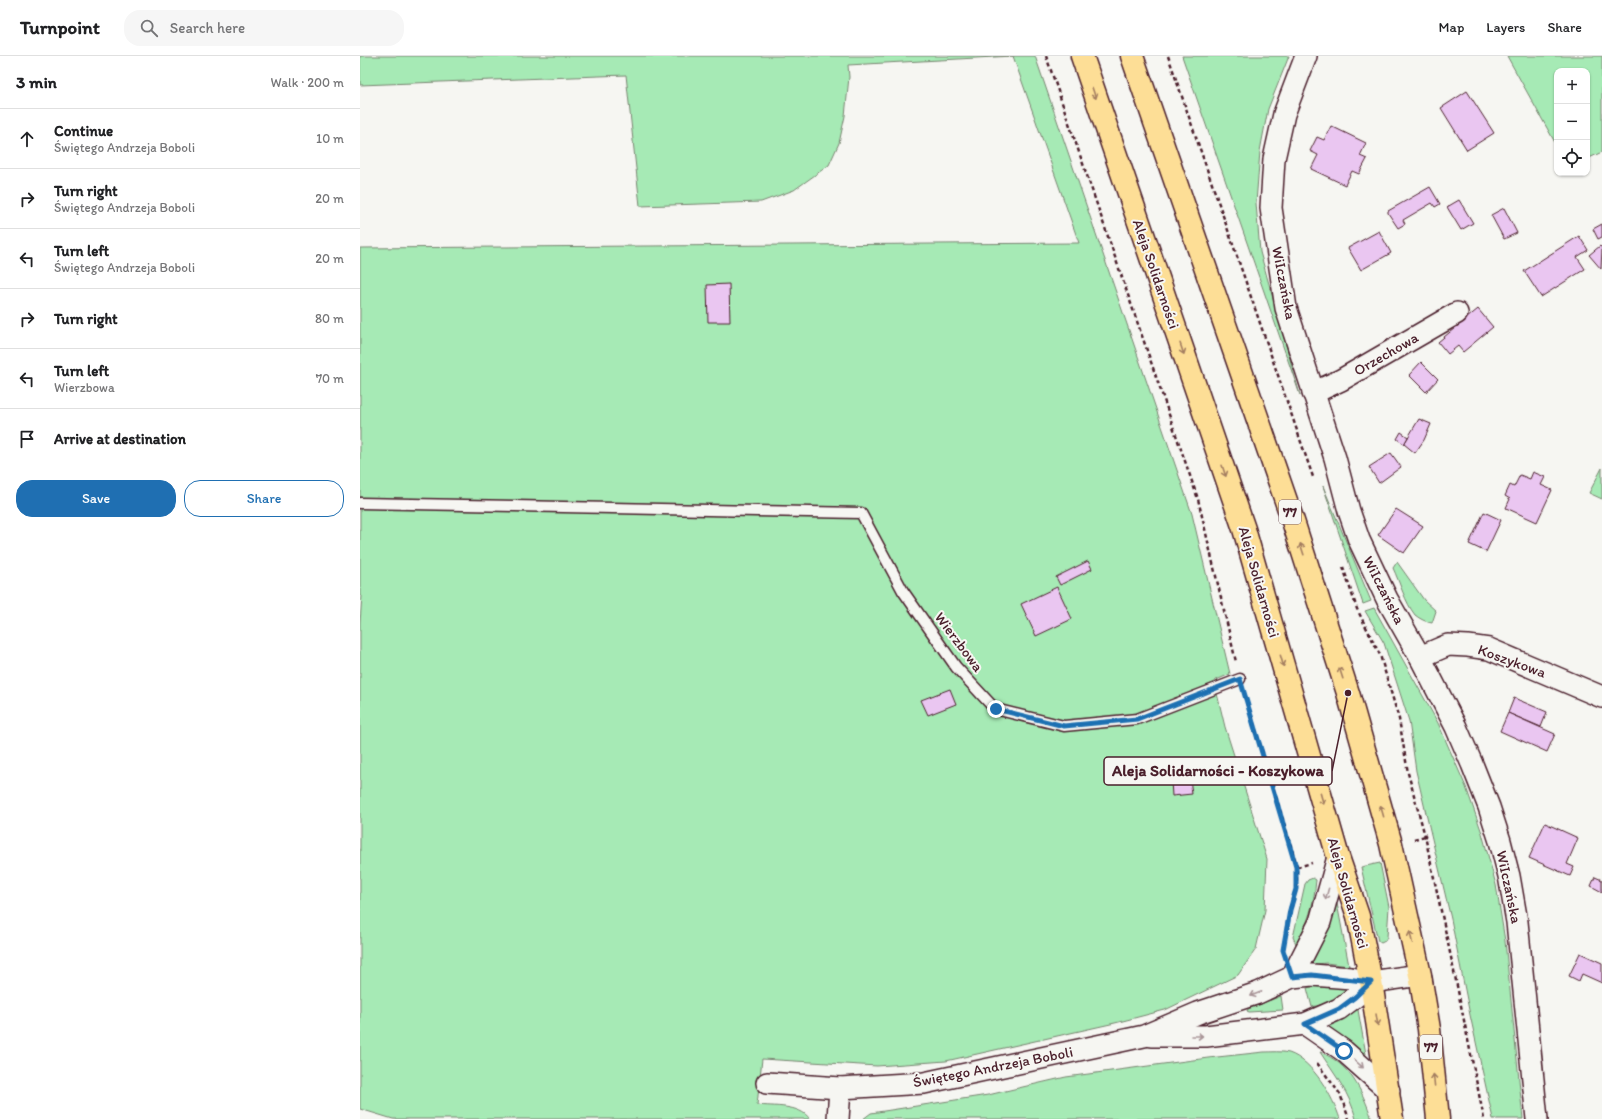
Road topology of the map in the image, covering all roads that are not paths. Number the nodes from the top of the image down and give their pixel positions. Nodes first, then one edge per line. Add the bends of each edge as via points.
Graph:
1 (1082, 56) edge
2 (1132, 56) edge
3 (1306, 56) edge
4 (1457, 313) dead end
5 (1313, 393) junction
6 (360, 503) edge
7 (1420, 657) junction
8 (1240, 679) road end
9 (1602, 697) edge
10 (1338, 857) junction
11 (1420, 975) junction
12 (1292, 977) junction
13 (1371, 982) junction
14 (1305, 1024) junction
15 (1144, 1036) junction
16 (767, 1083) dead end
17 (840, 1088) junction
18 (1389, 1091) junction
19 (838, 1119) edge
20 (1392, 1119) edge
21 (1438, 1119) edge
22 (1537, 1119) edge

1 -> 10 highway, Aleja Solidarności via 1244,529
11 -> 2 highway, 77 via 1391,844 1348,693 1292,518
3 - 5 street, WiIczańska via 1283,122 1274,159 1271,208 1286,308
4 - 5 street, Orzechowa via 1341,380
5 - 7 street, WiIczańska via 1359,540 1387,599
6 - 8 lane, Wierzbowa via 861,513 903,591 956,667 996,709 1064,726 1137,719
7 - 9 street, Koszykowa via 1448,645 1489,649
7 - 22 street, WiIczańska via 1472,764 1489,807 1508,876 1518,929
10 -> 12 street via 1320,922
10 - 13 highway, Aleja Solidarności via 1358,916
11 - 13 street, Świętego Andrzeja Boboli
21 -> 11 highway, 77 via 1429,1029
12 - 13 street, Świętego Andrzeja Boboli via 1312,975
12 -> 15 street, Świętego Andrzeja Boboli via 1258,994 1198,1013
13 - 14 street, Świętego Andrzeja Boboli via 1339,1009
13 -> 18 highway, Aleja Solidarności
15 -> 14 street, Świętego Andrzeja Boboli via 1206,1036
14 -> 18 street via 1344,1051
15 - 17 street, Świętego Andrzeja Boboli via 924,1083
16 - 17 street, Świętego Andrzeja Boboli
17 - 19 street
18 - 20 highway, Aleja Solidarności

